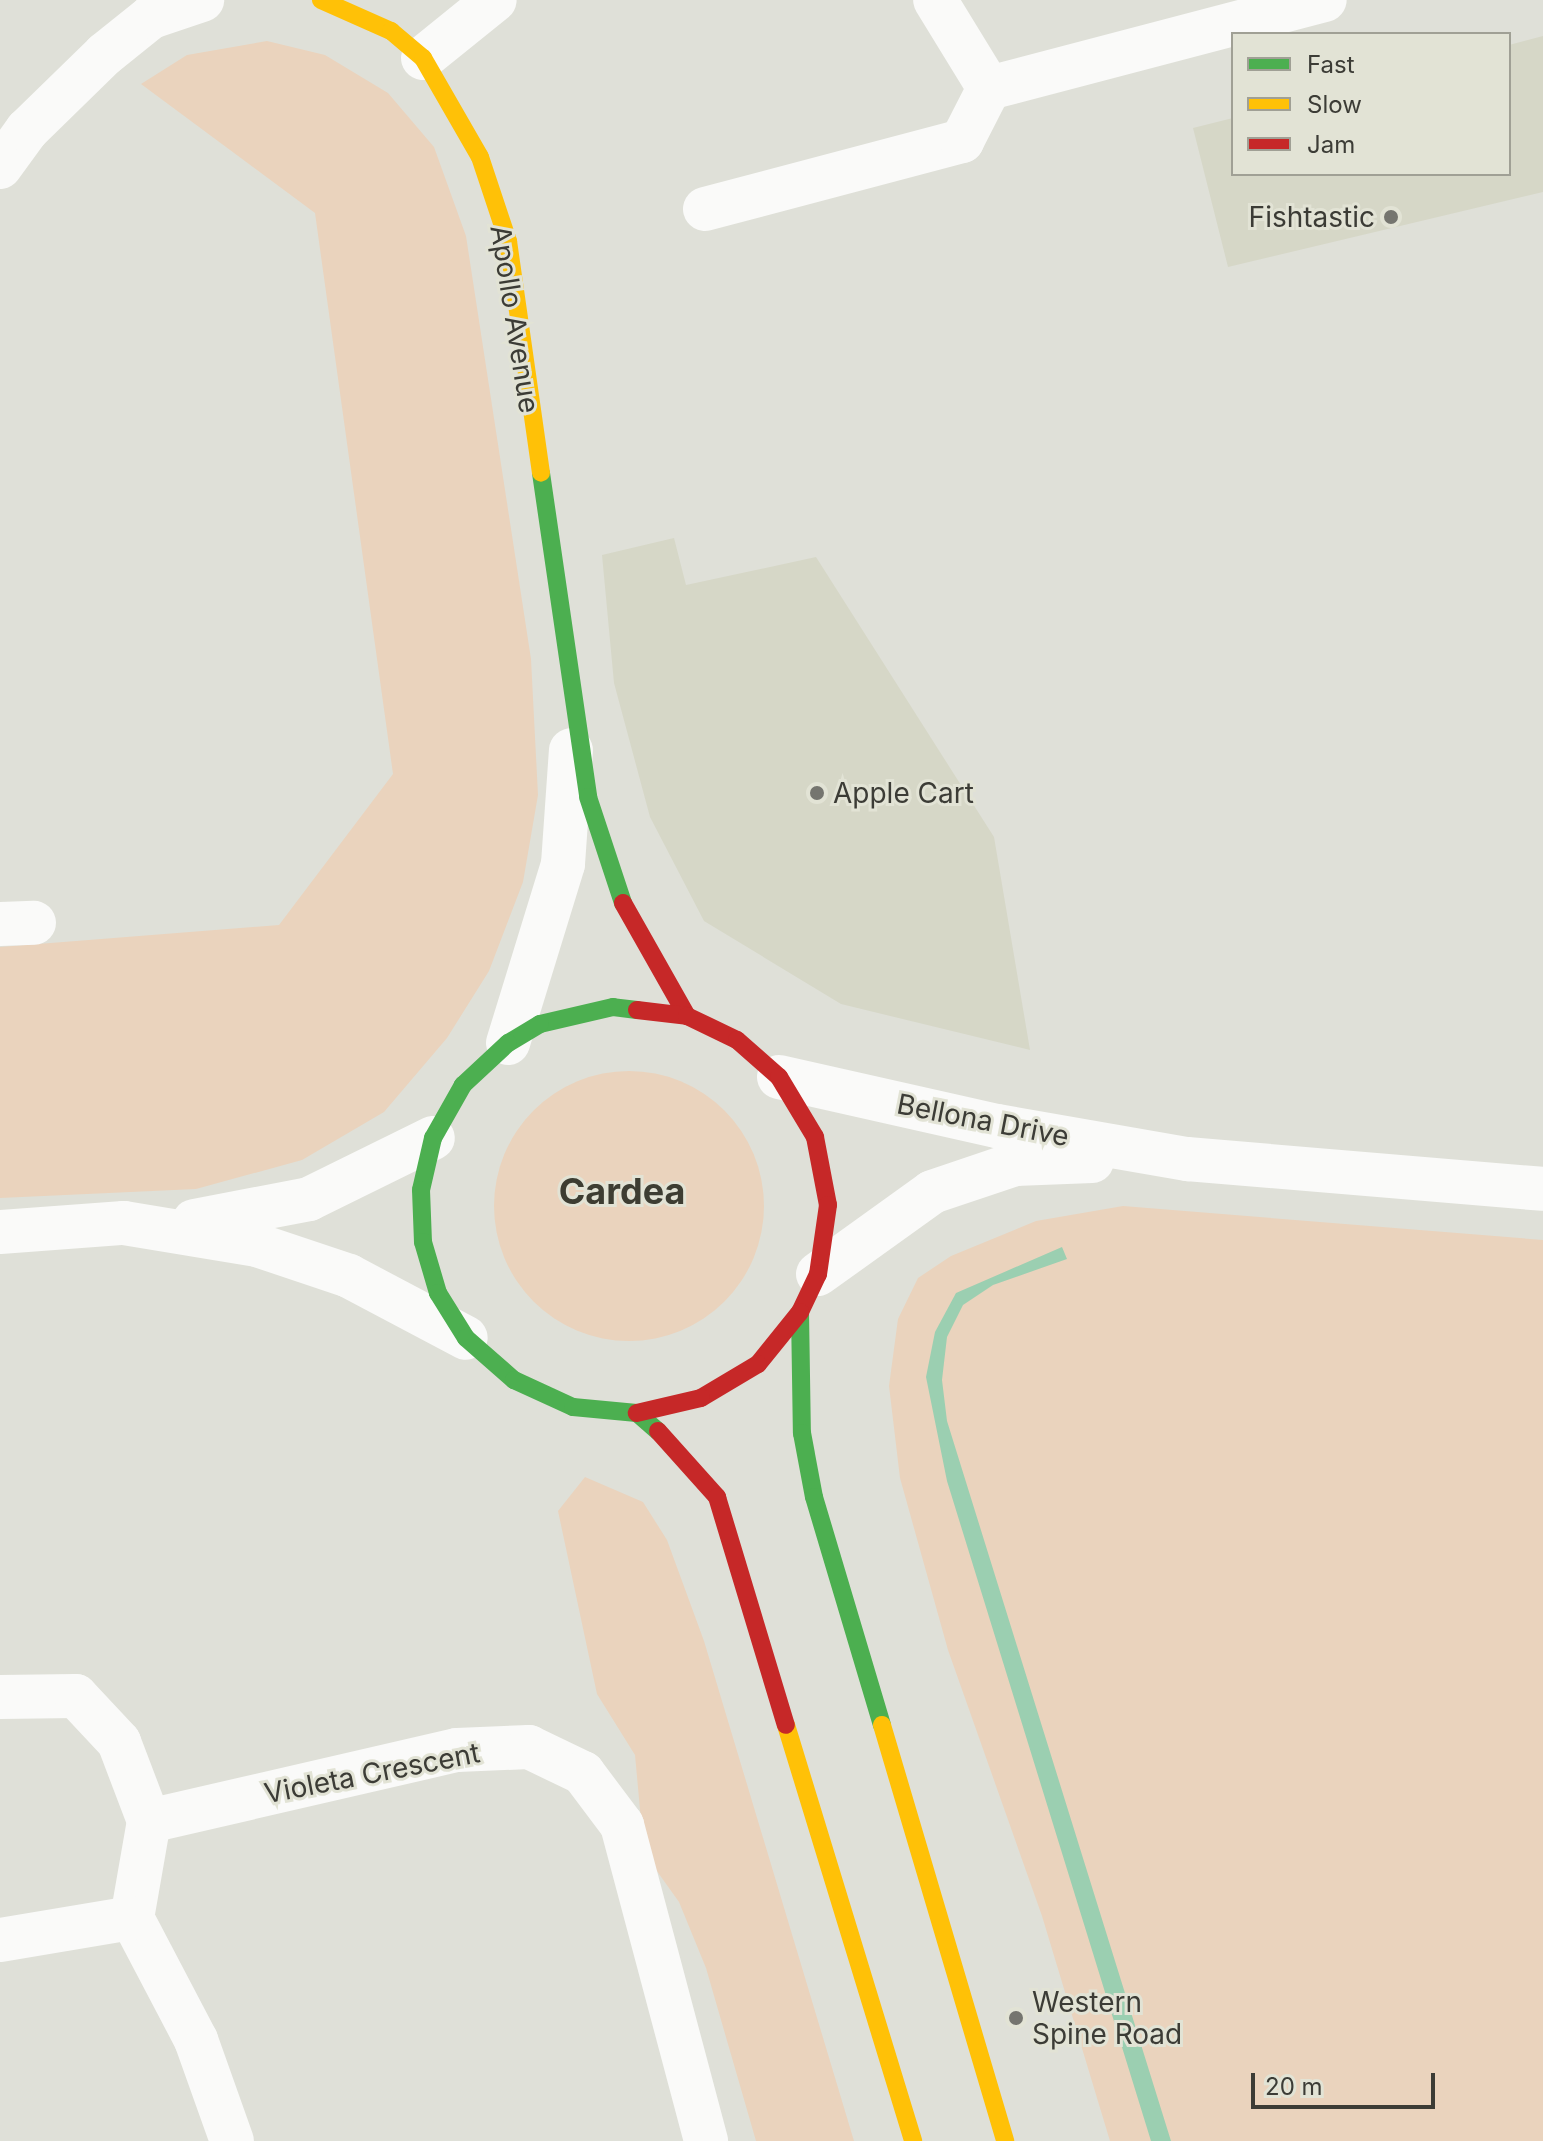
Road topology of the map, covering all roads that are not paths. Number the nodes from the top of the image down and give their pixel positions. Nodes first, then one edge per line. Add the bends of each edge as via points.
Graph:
1 (202, 0) edge
2 (321, 0) edge
3 (495, 0) edge
4 (935, 0) edge
5 (1325, 0) edge
6 (423, 58) junction
7 (989, 88) junction
8 (0, 167) edge
9 (705, 209) dead end
10 (572, 715) junction
11 (687, 1016) junction
12 (508, 1043) junction
13 (779, 1077) junction
14 (433, 1138) junction
15 (1187, 1159) junction
16 (1539, 1187) edge
17 (148, 1225) junction
18 (0, 1232) edge
19 (809, 1293) junction
20 (466, 1338) junction
21 (637, 1413) junction
22 (0, 1697) edge
23 (149, 1821) junction
24 (132, 1918) junction
25 (0, 1940) edge
26 (224, 2140) edge
27 (706, 2141) edge
28 (913, 2141) edge
29 (1005, 2141) edge

1 - 8 street via 151,17 105,54 27,130
2 - 6 street, Apollo Avenue via 391,31
3 - 6 street
4 - 7 street
5 - 7 street
6 - 10 street, Apollo Avenue via 480,157 508,241
7 - 9 street via 962,141
10 - 11 street, Apollo Avenue via 608,869
10 - 12 street, Apollo Avenue via 563,864
11 - 12 street via 650,1008 575,1012
11 - 13 street via 737,1040
12 - 14 street via 463,1085
13 - 15 street, Bellona Drive via 997,1126
13 - 19 street via 818,1151 828,1205
14 - 17 street via 309,1199 253,1213
14 - 20 street via 421,1190 423,1242 438,1293
15 - 16 street, Bellona Drive
15 - 19 street, Bellona Drive via 1015,1164 932,1192
17 - 18 street
17 - 20 street via 300,1256
19 - 21 street via 758,1364 701,1398
19 - 29 street via 802,1433 814,1497
20 - 21 street via 514,1380 573,1407
21 - 28 street via 684,1454 717,1497
22 - 23 street via 76,1696 119,1742
23 - 24 street
23 - 27 street, Violeta Crescent via 457,1750 529,1747 583,1773 622,1825
24 - 25 street
24 - 26 street via 196,2040

